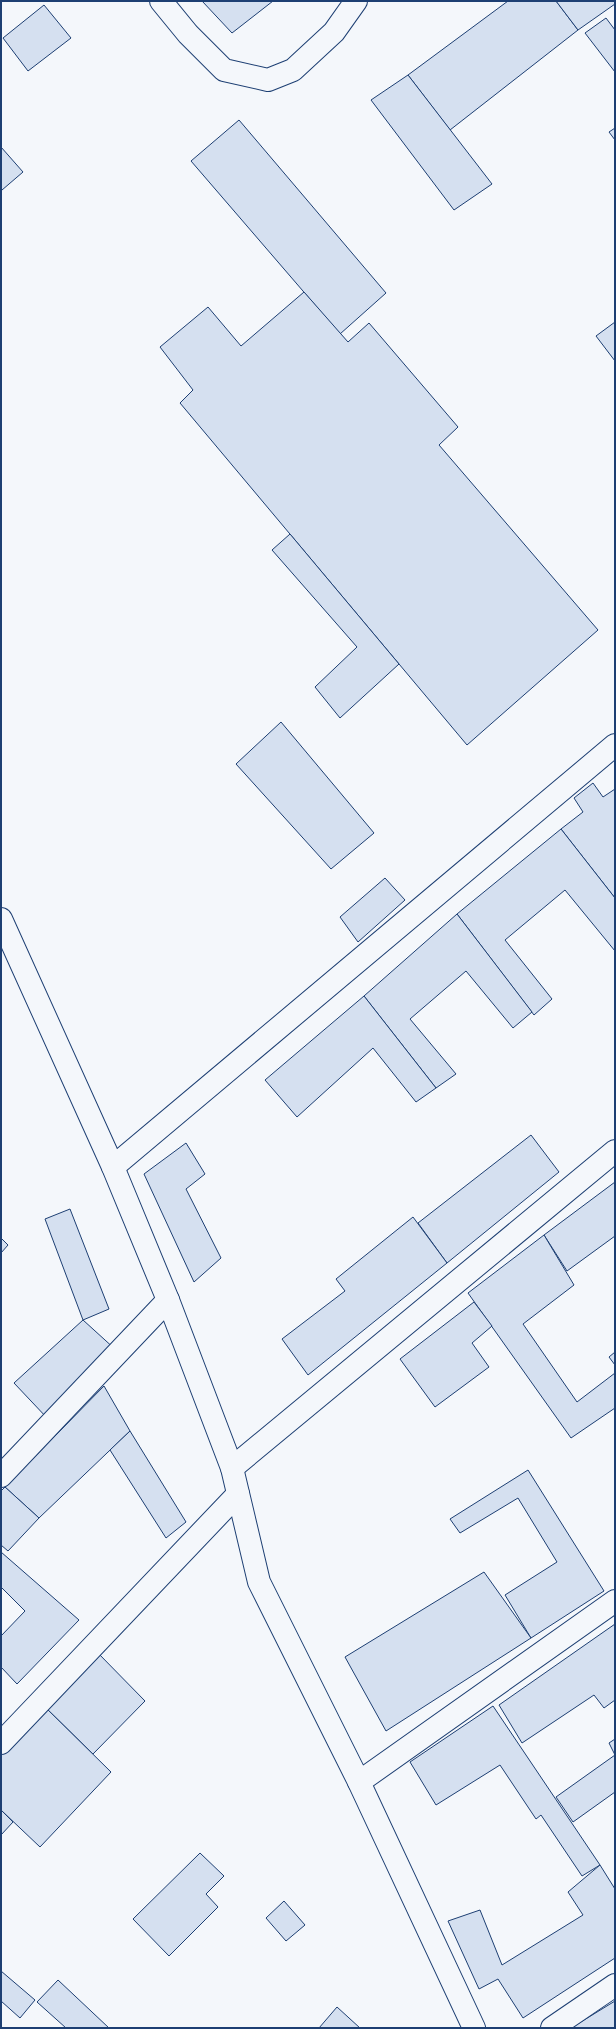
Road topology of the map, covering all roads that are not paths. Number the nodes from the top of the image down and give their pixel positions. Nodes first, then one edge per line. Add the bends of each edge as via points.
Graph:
1 (161, 1) edge
2 (356, 1) edge
3 (615, 745) edge
4 (1, 920) edge
5 (7, 951) edge
6 (615, 1151) edge
7 (113, 1167) junction
8 (168, 1300) junction
9 (232, 1468) junction
10 (1, 1476) edge
11 (238, 1494) junction
12 (615, 1601) edge
13 (1, 1744) edge
14 (359, 1782) junction
15 (615, 1985) edge
16 (474, 2028) edge
17 (552, 2028) edge

1 - 2 street via 188,34 224,70 268,80 294,70 334,32
3 - 7 street
4 - 5 street
5 - 7 street
6 - 9 street
7 - 8 street
8 - 9 street
8 - 10 street
9 - 11 street
11 - 13 street
11 - 14 street via 259,1582
12 - 14 street
14 - 16 street
15 - 17 street

